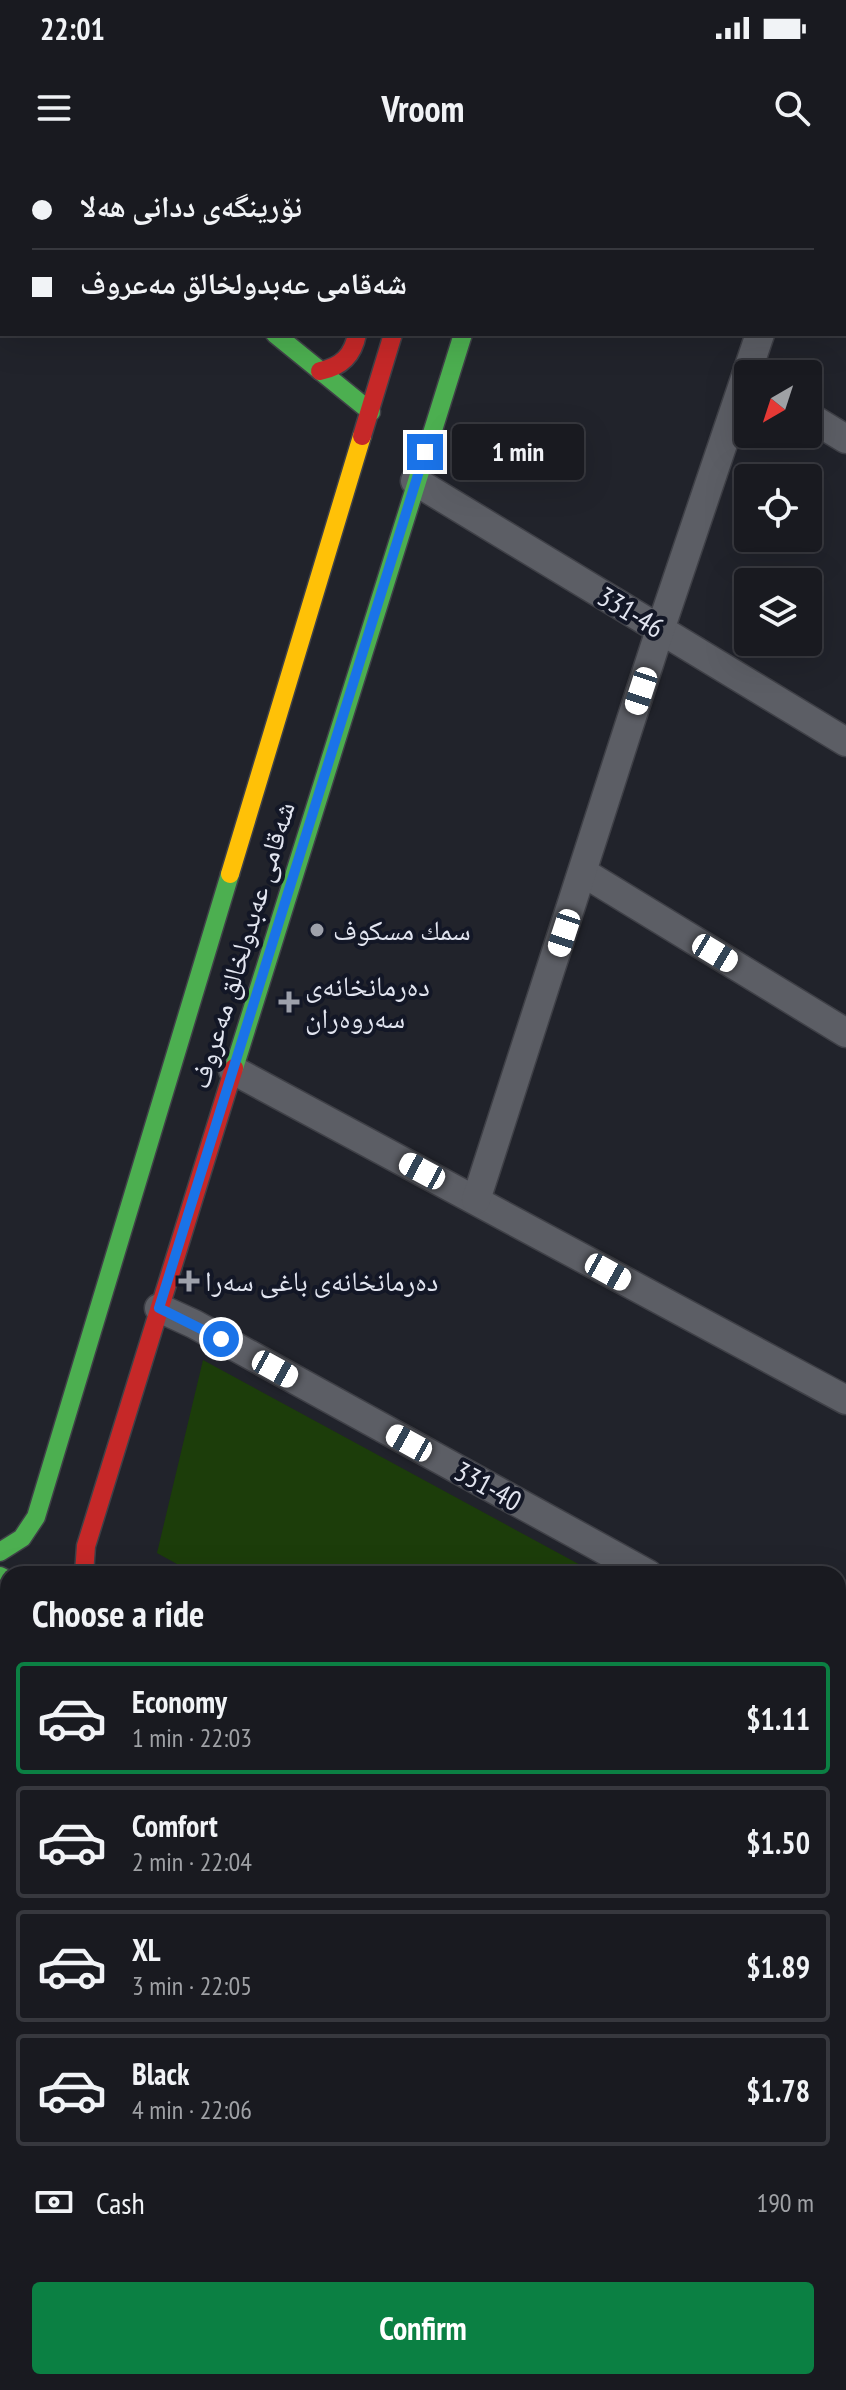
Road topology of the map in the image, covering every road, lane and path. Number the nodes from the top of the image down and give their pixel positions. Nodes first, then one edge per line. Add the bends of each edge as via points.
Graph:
1 (277, 336) edge
2 (357, 336) edge
3 (462, 336) edge
4 (759, 336) edge
5 (386, 338) edge
6 (752, 360) edge
7 (320, 371) junction
8 (371, 412) junction
9 (734, 416) edge
10 (822, 424) edge
11 (846, 439) edge
12 (415, 481) junction
13 (660, 630) junction
14 (846, 742) edge
15 (584, 873) junction
16 (846, 1033) edge
17 (233, 1070) junction
18 (476, 1200) junction
19 (159, 1308) junction
20 (846, 1400) edge
21 (0, 1552) edge
22 (85, 1566) edge
23 (633, 1566) edge

1 - 7 main road
2 - 7 main road via 347,360
3 - 12 main road, شەقامی عەبدولخالق مەعروف
4 - 6 street
5 - 8 main road, شەقامی عەبدولخالق مەعروف
7 - 8 main road
8 - 21 main road, شەقامی عەبدولخالق مەعروف via 92,1354 36,1517 25,1535
9 - 13 street
10 - 11 street
12 - 13 street, 331-46
12 - 17 main road, شەقامی عەبدولخالق مەعروف
13 - 14 street, 331-46
13 - 15 street
15 - 16 street
15 - 18 street
17 - 18 street
17 - 19 main road, شەقامی عەبدولخالق مەعروف
18 - 20 street
19 - 22 main road, شەقامی عەبدولخالق مەعروف via 134,1368
19 - 23 street, 331-40

